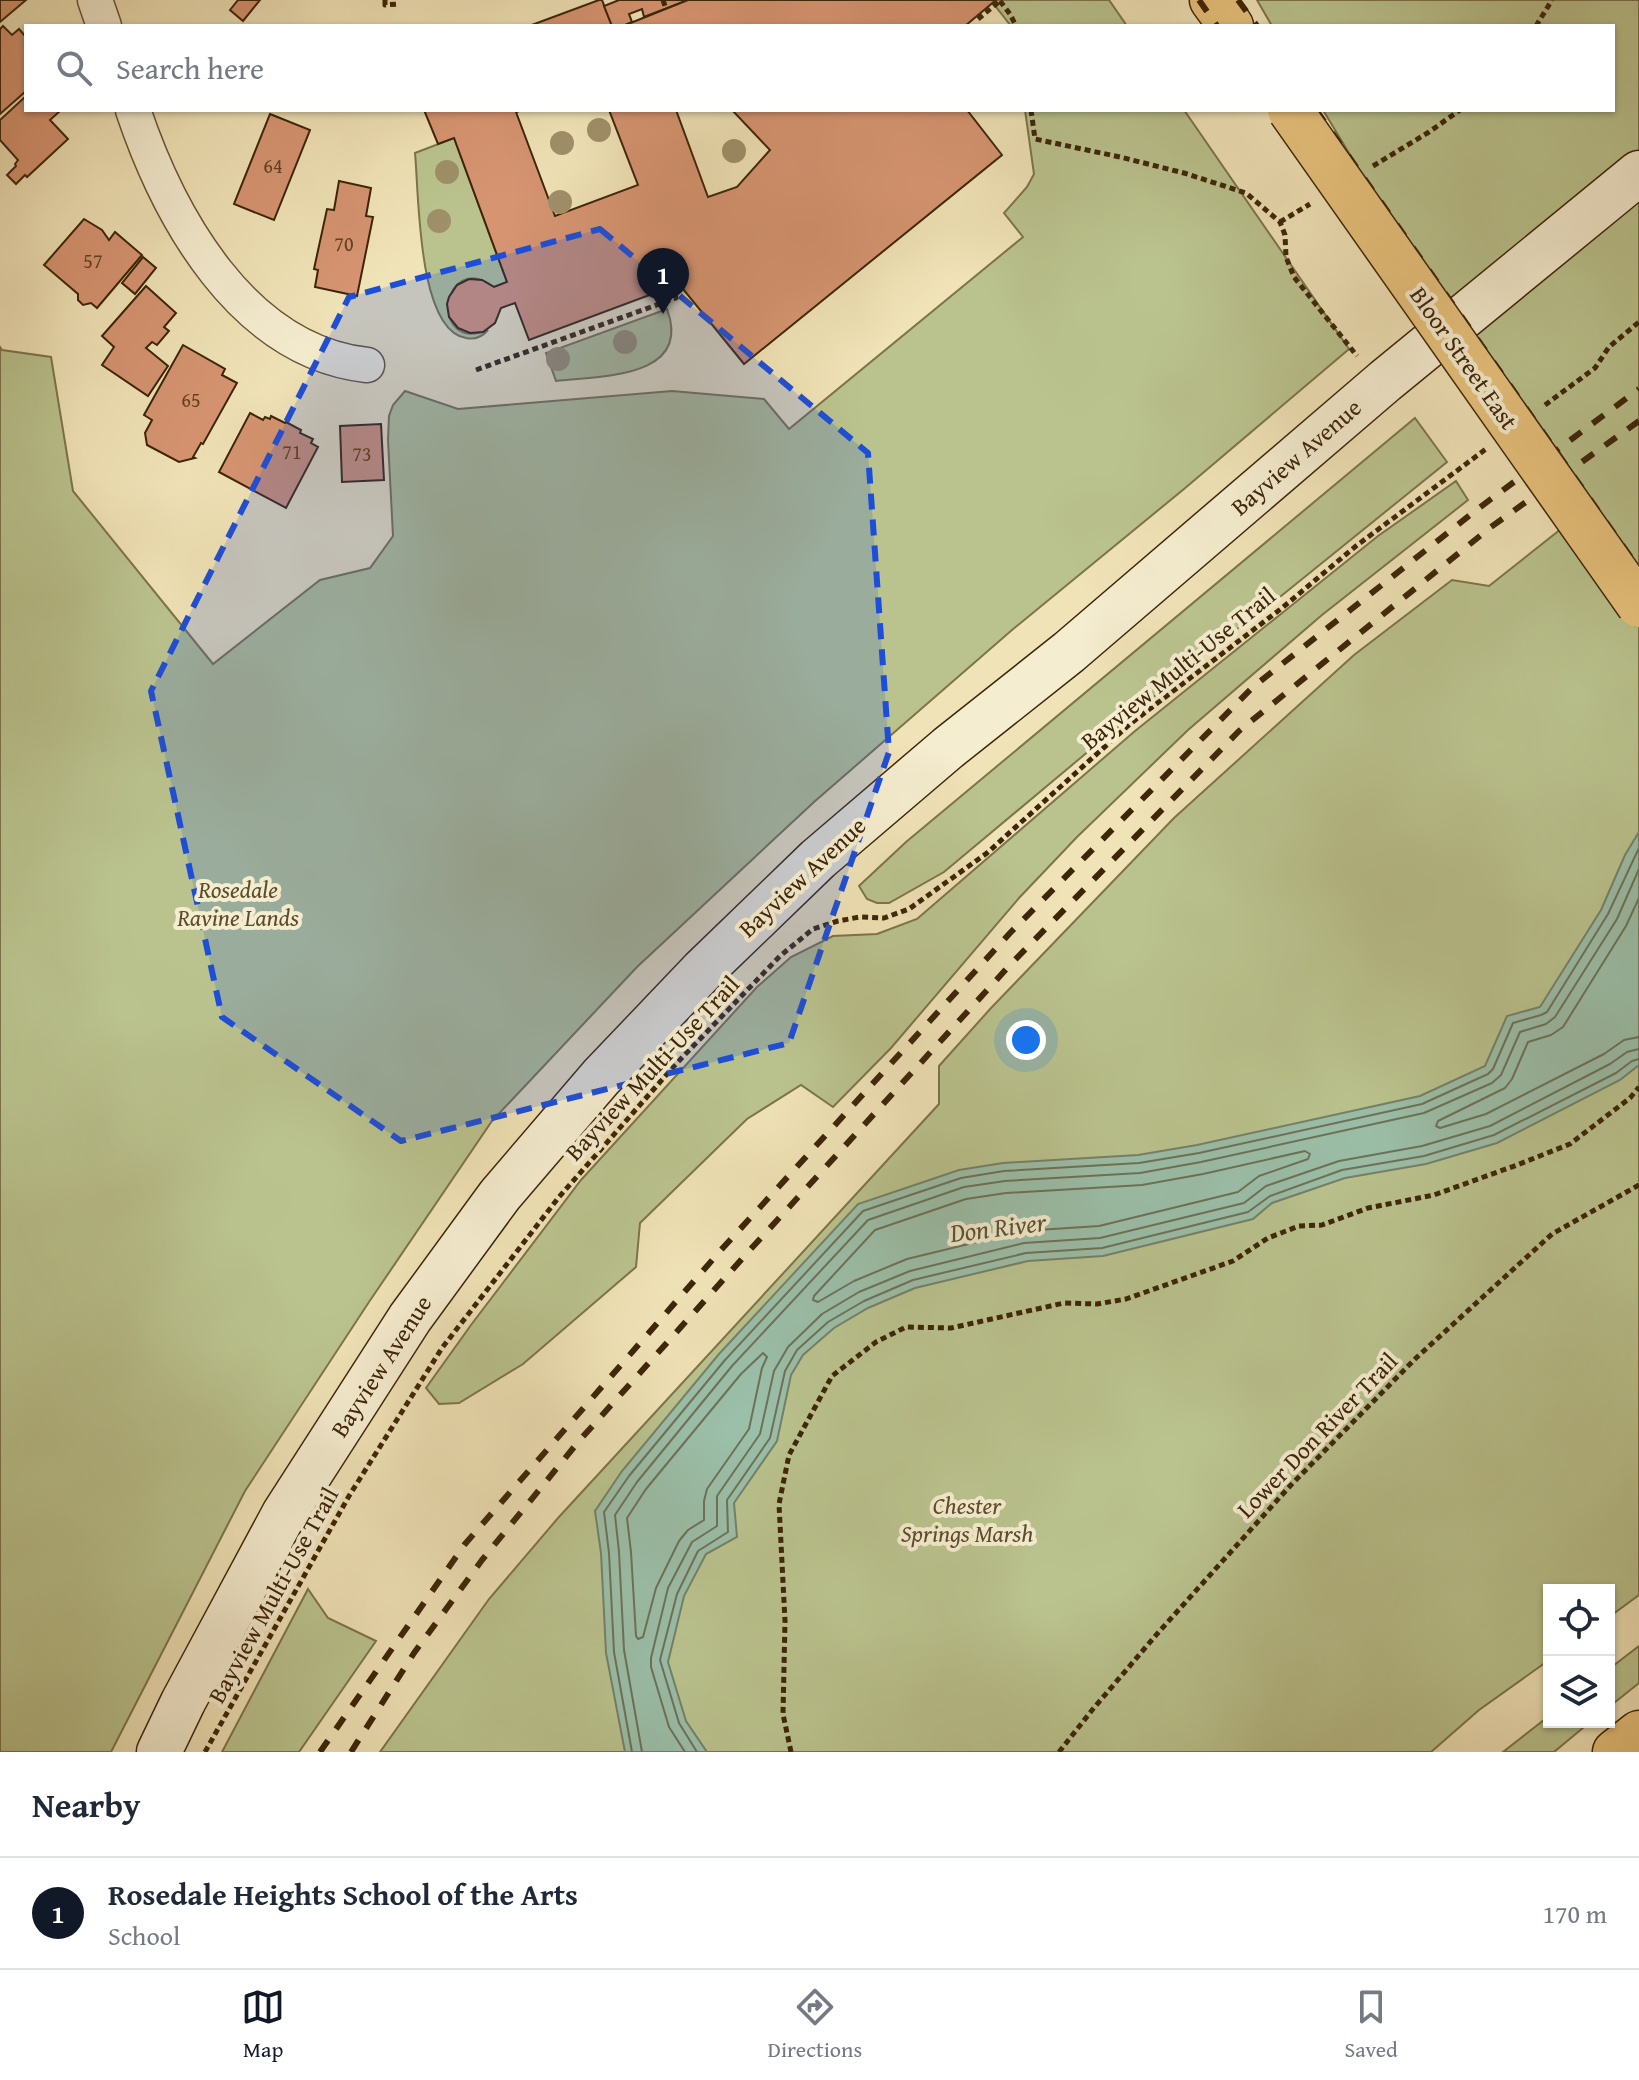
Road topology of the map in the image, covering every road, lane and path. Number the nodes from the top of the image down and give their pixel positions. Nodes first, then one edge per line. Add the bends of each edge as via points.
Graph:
1 (95, 0) edge
2 (385, 0) edge
3 (663, 0) edge
4 (1000, 0) edge
5 (1212, 0) edge
6 (1552, 0) edge
7 (398, 4) dead end
8 (666, 9) dead end
9 (978, 19) dead end
10 (103, 24) edge
11 (1015, 24) edge
12 (1230, 24) edge
13 (1537, 24) edge
14 (134, 112) edge
15 (1031, 112) edge
16 (1291, 112) edge
17 (1639, 173) edge
18 (671, 287) dead end
19 (581, 321) dead end
20 (1639, 322) edge
21 (584, 331) junction
22 (367, 365) dead end
23 (476, 370) dead end
24 (1381, 384) junction
25 (1545, 405) dead end
26 (1495, 443) dead end
27 (1639, 605) edge
28 (1639, 1087) edge
29 (1639, 1185) edge
30 (1639, 1733) edge
31 (159, 1752) edge
32 (205, 1752) edge
33 (791, 1752) edge
34 (1059, 1752) edge
35 (1615, 1752) edge

1 - 10 street
2 - 7 path via 385,5
3 - 8 path
4 - 9 path
4 - 11 path
5 - 12 main road
6 - 13 path
14 - 22 street via 189,235 218,276 287,338 320,354
15 - 24 path via 1035,139 1146,163 1246,193 1280,222 1294,277
16 - 27 main road, Bloor Street East, bridge
17 - 24 main road, Bayview Avenue
18 - 21 path via 676,298
19 - 21 path
20 - 25 path via 1609,347 1595,368
21 - 23 path
24 - 31 main road, Bayview Avenue via 818,859 601,1077 500,1195 410,1318 284,1514
26 - 32 path, Bayview Multi-Use Trail via 1130,724 987,853 932,893 884,918 860,917 813,929 780,956 559,1197 442,1348 349,1496
28 - 33 path via 1570,1144 1434,1195 1368,1208 1322,1225 1299,1226 1233,1261 1126,1299 1064,1303 951,1328 906,1327 876,1342 832,1376 789,1455 779,1504 783,1714
29 - 34 path, Lower Don River Trail via 1552,1234 1416,1358 1290,1486
30 - 35 main road

